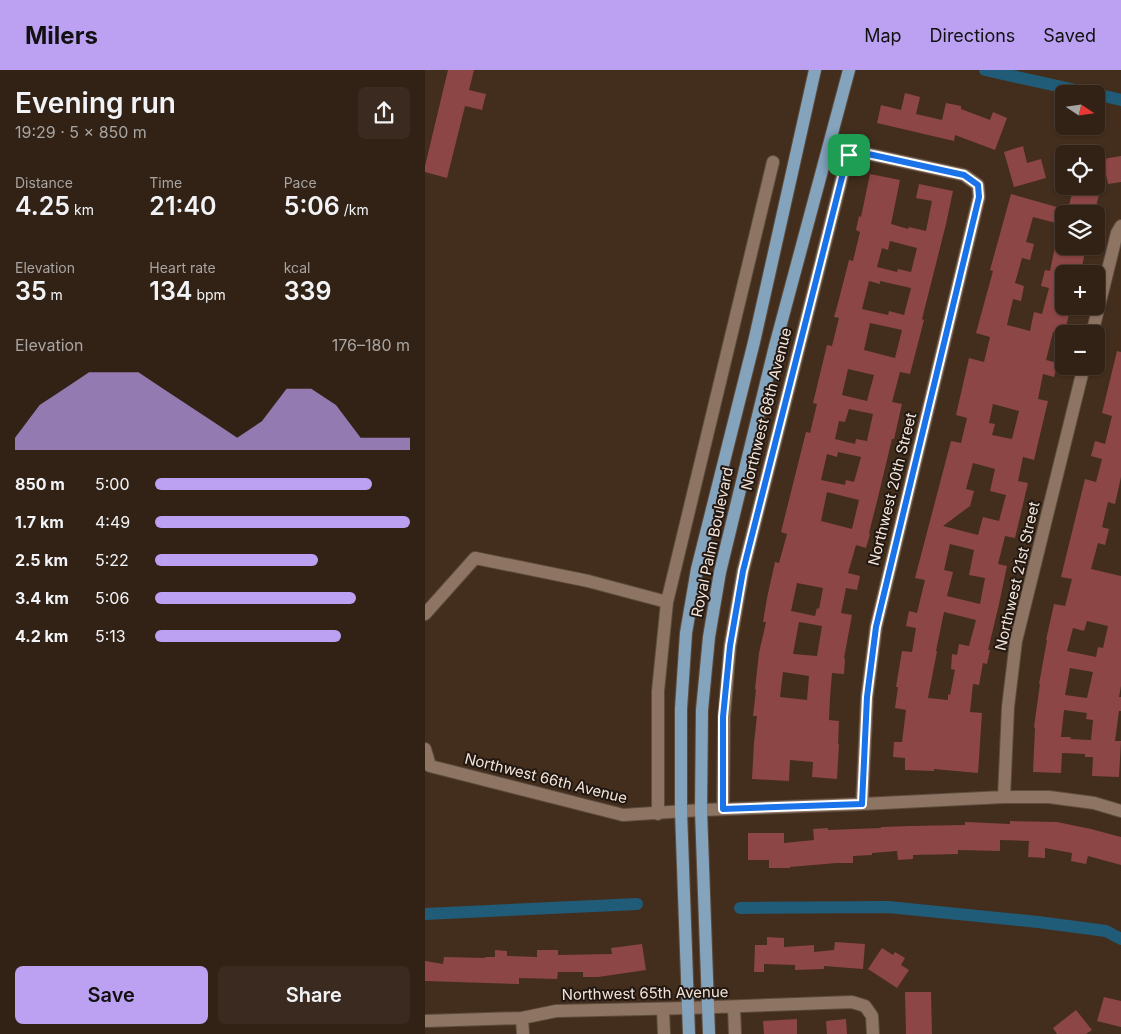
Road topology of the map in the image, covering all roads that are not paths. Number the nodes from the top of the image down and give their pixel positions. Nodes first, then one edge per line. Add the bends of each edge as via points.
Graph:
1 (815, 70) edge
2 (849, 70) edge
3 (773, 162) dead end
4 (978, 185) joint
5 (1121, 226) edge
6 (1094, 325) edge
7 (1082, 375) edge
8 (667, 602) junction
9 (425, 614) edge
10 (425, 749) edge
11 (427, 769) edge
12 (1004, 797) junction
13 (862, 804) junction
14 (723, 809) junction
15 (701, 810) junction
16 (681, 811) junction
17 (1121, 811) edge
18 (658, 814) junction
19 (734, 1007) junction
20 (688, 1008) junction
21 (707, 1008) junction
22 (663, 1009) junction
23 (522, 1018) junction
24 (425, 1020) edge
25 (523, 1034) edge
26 (664, 1034) edge
27 (689, 1034) edge
28 (709, 1034) edge
29 (735, 1034) edge
30 (873, 1034) edge

1 - 16 main road, Royal Palm Boulevard via 697,569 686,633 681,704
2 - 15 main road, Royal Palm Boulevard via 775,346 720,572 709,637 702,710
3 - 8 street
4 - 13 street, Northwest 20th Street via 979,197 876,627 867,697
4 - 14 street, Northwest 68th Avenue via 964,175 859,152 849,155 743,571 730,646 723,717
5 - 6 street
7 - 12 street, Northwest 21st Street via 1016,641 1008,707
8 - 9 street via 588,581 475,558
8 - 18 street via 659,691
10 - 11 street, Northwest 66th Avenue
11 - 18 street, Northwest 66th Avenue via 623,815
12 - 13 street, Northwest 66th Avenue
12 - 17 street, Northwest 66th Avenue via 1049,797 1094,803
13 - 14 street, Northwest 66th Avenue
14 - 15 street, Northwest 66th Avenue
15 - 16 street, Northwest 66th Avenue
15 - 21 main road, Royal Palm Boulevard
16 - 18 street, Northwest 66th Avenue
16 - 20 main road, Royal Palm Boulevard
19 - 21 street, Northwest 65th Avenue
19 - 29 street
19 - 30 street, Northwest 65th Avenue via 851,1002 865,1006 872,1016
20 - 21 street, Northwest 65th Avenue
20 - 22 street, Northwest 65th Avenue
20 - 27 main road, Royal Palm Boulevard
21 - 28 main road, Royal Palm Boulevard
22 - 23 street, Northwest 65th Avenue via 556,1011
22 - 26 street
23 - 24 street, Northwest 65th Avenue
23 - 25 street

